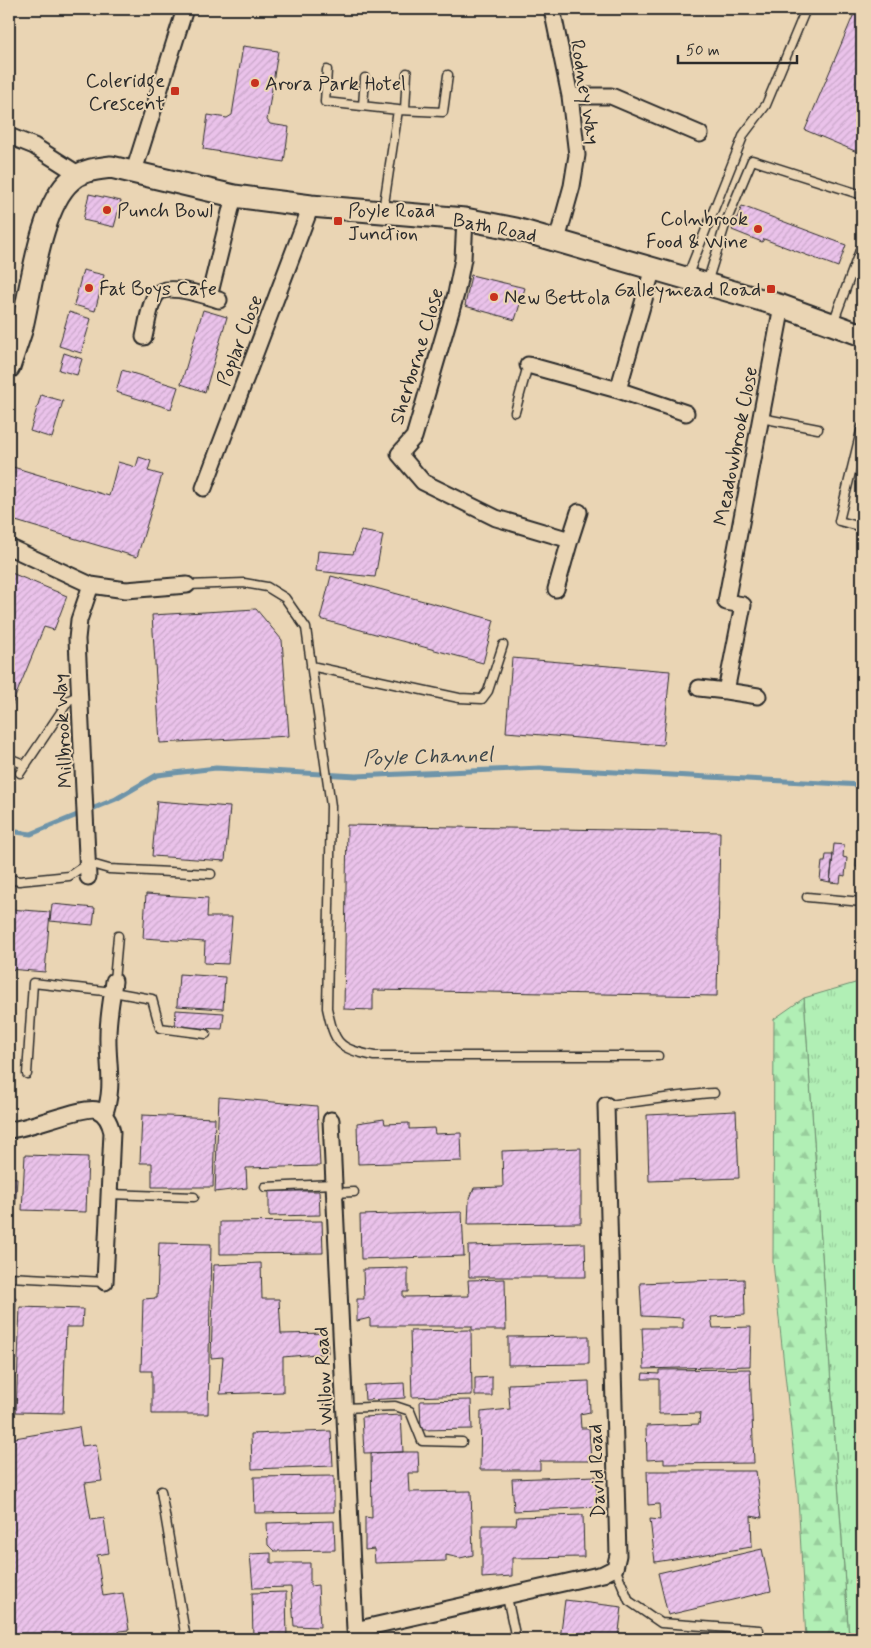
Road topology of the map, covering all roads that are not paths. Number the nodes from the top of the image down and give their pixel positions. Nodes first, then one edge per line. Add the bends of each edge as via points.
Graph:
1 (185, 9) edge
2 (552, 9) edge
3 (806, 9) edge
4 (327, 70) dead end
5 (407, 73) dead end
6 (448, 75) dead end
7 (365, 78) dead end
8 (570, 96) junction
9 (363, 106) junction
10 (402, 110) junction
11 (700, 134) dead end
12 (9, 136) edge
13 (134, 171) junction
14 (78, 174) junction
15 (862, 195) edge
16 (234, 196) junction
17 (311, 206) junction
18 (383, 213) junction
19 (465, 219) junction
20 (557, 240) junction
21 (862, 245) edge
22 (653, 268) junction
23 (696, 282) junction
24 (782, 306) junction
25 (833, 325) junction
26 (862, 335) edge
27 (144, 336) dead end
28 (528, 365) joint
29 (9, 367) edge
30 (618, 390) junction
31 (515, 412) dead end
32 (686, 413) dead end
33 (761, 418) junction
34 (818, 429) dead end
35 (862, 429) edge
36 (204, 488) dead end
37 (579, 512) dead end
38 (862, 527) edge
39 (570, 540) junction
40 (9, 547) edge
41 (91, 585) junction
42 (187, 585) joint
43 (556, 589) dead end
44 (503, 645) dead end
45 (312, 666) junction
46 (699, 688) dead end
47 (726, 691) junction
48 (80, 695) junction
49 (758, 696) dead end
50 (9, 758) edge
51 (26, 765) junction
52 (20, 774) dead end
53 (88, 870) junction
54 (211, 874) dead end
55 (9, 879) edge
56 (807, 898) dead end
57 (862, 902) edge
58 (118, 936) dead end
59 (114, 986) junction
60 (206, 1034) dead end
61 (658, 1056) dead end
62 (27, 1074) dead end
63 (714, 1093) dead end
64 (606, 1105) joint
65 (104, 1115) junction
66 (331, 1120) dead end
67 (9, 1130) edge
68 (265, 1187) dead end
69 (334, 1189) junction
70 (354, 1192) dead end
71 (109, 1194) junction
72 (194, 1197) dead end
73 (9, 1277) edge
74 (105, 1282) joint
75 (344, 1408) junction
76 (462, 1442) dead end
77 (161, 1491) dead end
78 (614, 1568) junction
79 (507, 1597) junction
80 (759, 1630) dead end
81 (352, 1635) edge
82 (186, 1639) edge
83 (516, 1639) edge

1 - 13 street
2 - 8 street, Rodney Way
3 - 23 lane via 766,105 744,134
4 - 9 lane via 325,102
5 - 10 lane
6 - 10 lane via 443,112
7 - 9 lane
8 - 11 street via 611,96
8 - 20 street, Rodney Way via 577,155
9 - 10 lane
10 - 18 lane
12 - 14 street via 34,146
13 - 14 street, Bath Road via 111,167
13 - 16 street, Bath Road
14 - 29 street via 54,202 44,229
15 - 23 lane via 752,160
16 - 17 street, Bath Road
16 - 27 street via 214,298 172,289 162,291 156,296
17 - 18 street, Bath Road
17 - 36 street, Poplar Close
18 - 19 street, Bath Road
19 - 20 street, Bath Road
19 - 39 street, Sherborne Close via 463,259 456,294 414,436 399,454 423,482 496,518
20 - 22 street, Bath Road
21 - 25 lane
22 - 23 street, Bath Road
22 - 30 street
23 - 24 street, Bath Road
24 - 25 street, Bath Road
24 - 33 street, Meadowbrook Close
25 - 26 street, Bath Road
28 - 30 street
28 - 31 lane
30 - 32 street
33 - 34 lane
33 - 47 street, Meadowbrook Close via 721,591 726,602 744,605
35 - 38 lane via 839,521
37 - 39 street
39 - 43 street
40 - 41 street
41 - 42 street via 126,590
41 - 48 street, Millbrook Way via 79,620 77,639
42 - 45 lane via 244,583 267,587 285,598 306,628
44 - 45 lane via 488,692 482,699 459,698
45 - 61 lane via 331,806 327,1008 333,1036 348,1051 374,1056
46 - 47 street
47 - 49 street
48 - 51 lane via 69,700
48 - 53 street, Millbrook Way
50 - 51 lane
51 - 52 lane
53 - 54 lane
53 - 55 lane via 69,876
56 - 57 lane
58 - 59 lane
59 - 60 lane via 152,999 160,1028
59 - 62 lane via 33,984
59 - 65 street via 108,1033 112,1075 109,1103
63 - 64 lane via 673,1095
64 - 78 street, David Road via 618,1555
65 - 67 street via 89,1109
65 - 71 street via 112,1132
66 - 69 street, Willow Road
68 - 69 lane
69 - 70 lane
69 - 75 street, Willow Road
71 - 72 lane
71 - 74 street
73 - 74 lane
75 - 76 lane via 395,1406 410,1411 422,1441
75 - 81 street, Willow Road
77 - 82 lane
78 - 79 street via 603,1574
78 - 80 lane via 629,1601 661,1624
79 - 81 street
79 - 83 lane

